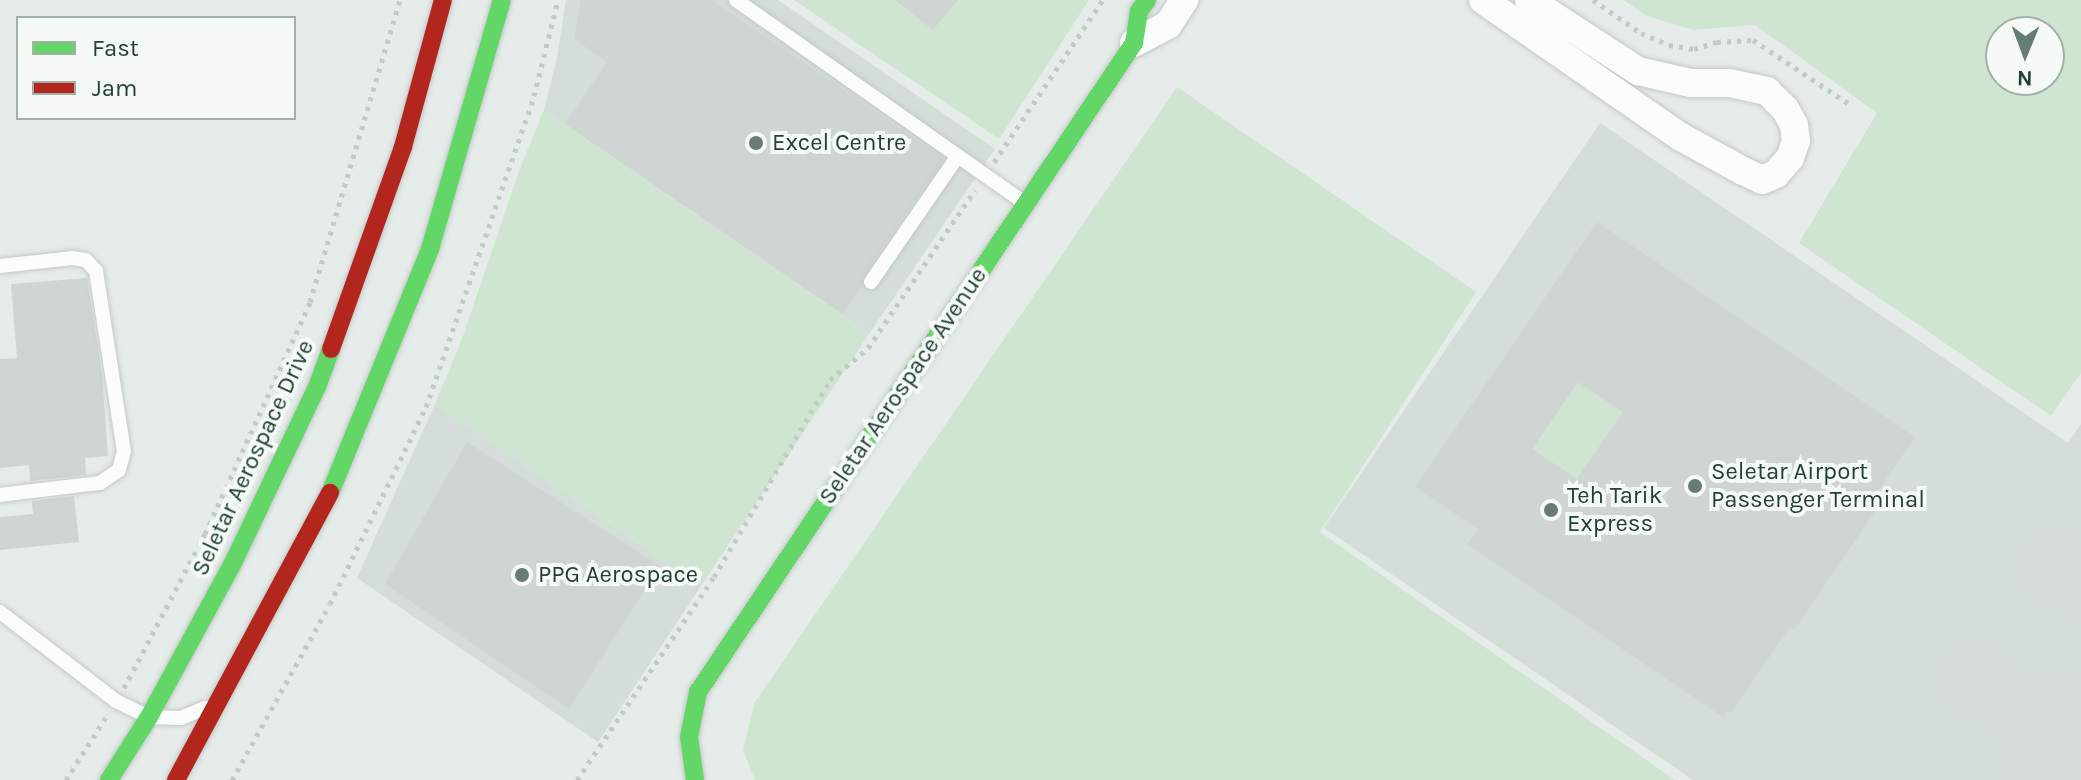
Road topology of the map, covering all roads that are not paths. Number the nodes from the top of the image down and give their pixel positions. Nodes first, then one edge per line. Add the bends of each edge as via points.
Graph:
1 (443, 0) edge
2 (502, 0) edge
3 (736, 0) edge
4 (1147, 0) edge
5 (1184, 0) edge
6 (1483, 0) edge
7 (1527, 9) edge
8 (1134, 43) junction
9 (958, 156) junction
10 (1026, 204) junction
11 (0, 266) edge
12 (871, 282) dead end
13 (0, 495) edge
14 (0, 612) edge
15 (221, 702) junction
16 (149, 717) junction
17 (109, 780) edge
18 (176, 780) edge
19 (695, 780) edge

1 - 16 street, Seletar Aerospace Drive via 403,147 317,387 233,563
2 - 15 street via 430,249 318,519
3 - 9 lane
4 - 8 street, Seletar Aerospace Avenue via 1139,11
5 - 8 street, Seletar Aerospace Avenue via 1168,25
6 - 7 street
7 - 7 street via 1638,71 1767,91 1794,125 1790,158 1762,180 1681,137
8 - 10 street, Seletar Aerospace Avenue
9 - 10 lane
9 - 12 lane
10 - 19 street, Seletar Aerospace Avenue via 698,692 689,737
11 - 13 lane via 72,258 86,260 96,271 124,451 119,470 100,483
14 - 16 lane via 116,701
15 - 16 lane via 181,718
15 - 18 street
16 - 17 street, Seletar Aerospace Drive

